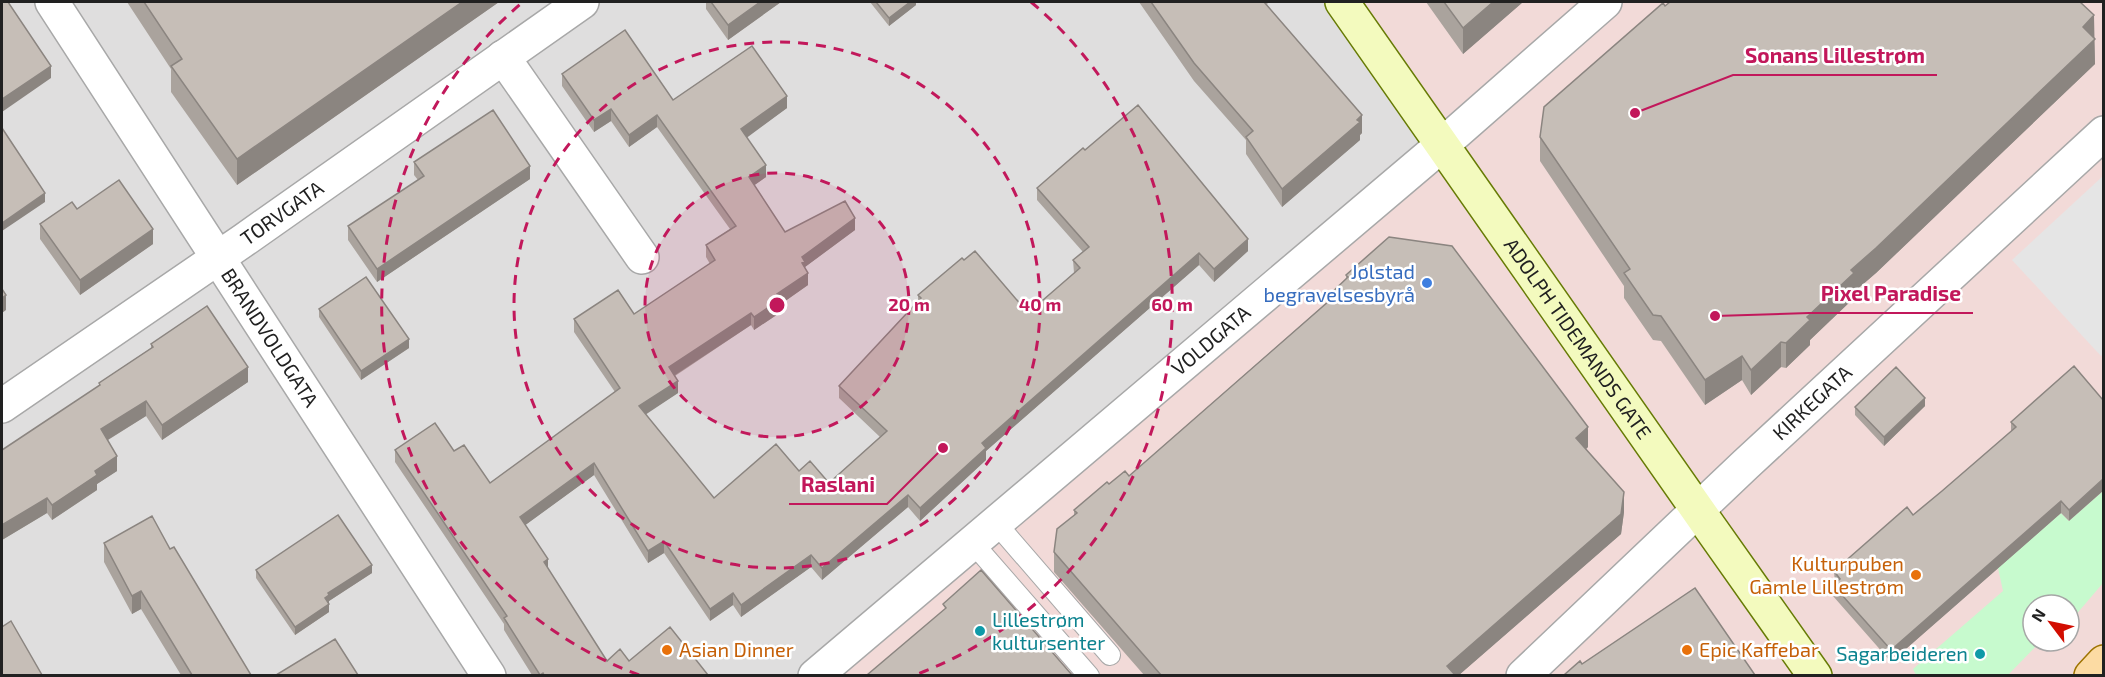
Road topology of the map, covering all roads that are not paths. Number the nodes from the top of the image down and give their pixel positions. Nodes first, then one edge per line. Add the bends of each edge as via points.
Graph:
1 (52, 2) edge
2 (582, 2) edge
3 (1342, 2) edge
4 (1605, 2) edge
5 (503, 57) junction
6 (2103, 134) edge
7 (1442, 145) junction
8 (231, 249) junction
9 (642, 257) dead end
10 (2, 406) edge
11 (1698, 511) junction
12 (983, 532) junction
13 (1110, 655) dead end
14 (2103, 662) edge
15 (489, 675) edge
16 (815, 675) edge
17 (1089, 675) edge
18 (1523, 675) edge
19 (1815, 675) edge
20 (2091, 675) edge

1 - 8 street, BRANDVOLDGATA
2 - 5 street, TORVGATA
3 - 7 main road, ADOLPH TIDEMANDS GATE
4 - 7 street, VOLDGATA
5 - 8 street, TORVGATA
5 - 9 street
6 - 11 street, KIRKEGATA
7 - 11 main road, ADOLPH TIDEMANDS GATE
7 - 12 street, VOLDGATA
8 - 10 street, TORVGATA
8 - 15 street, BRANDVOLDGATA
11 - 18 street, KIRKEGATA
11 - 19 main road, ADOLPH TIDEMANDS GATE
12 - 13 lane
12 - 16 street, VOLDGATA
12 - 17 lane
14 - 20 main road

